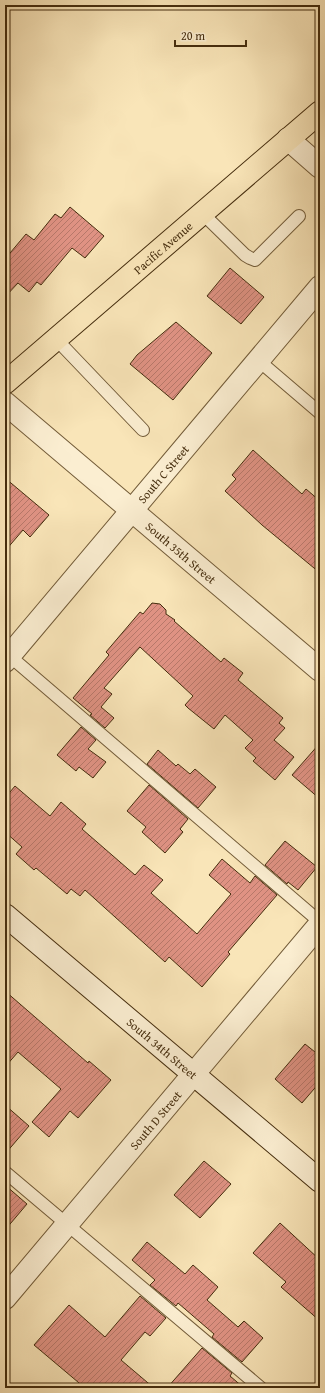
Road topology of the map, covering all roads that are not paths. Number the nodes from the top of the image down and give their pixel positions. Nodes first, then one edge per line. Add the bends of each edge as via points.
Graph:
1 (320, 112) edge
2 (288, 139) junction
3 (320, 167) edge
4 (202, 213) junction
5 (299, 216) dead end
6 (320, 287) edge
7 (56, 339) junction
8 (258, 360) junction
9 (5, 383) edge
10 (5, 403) edge
11 (320, 412) edge
12 (143, 430) dead end
13 (132, 510) junction
14 (6, 656) edge
15 (320, 670) edge
16 (5, 915) edge
17 (320, 923) edge
18 (193, 1074) junction
19 (5, 1172) edge
20 (320, 1181) edge
21 (67, 1225) junction
22 (5, 1298) edge
23 (261, 1388) edge

1 - 2 main road, Pacific Avenue
2 - 3 street
2 - 4 main road, Pacific Avenue
4 - 5 lane via 245,255 255,260
4 - 7 main road, Pacific Avenue
6 - 8 street, South C Street
7 - 9 main road, Pacific Avenue
7 - 12 lane
8 - 11 lane
8 - 13 street, South C Street
10 - 13 street, South 35th Street
13 - 14 street, South C Street
13 - 15 street, South 35th Street
14 - 17 lane
16 - 18 street, South 34th Street
17 - 18 street, South D Street
18 - 20 street, South 34th Street
18 - 21 street, South D Street
19 - 21 lane
21 - 22 street, South D Street
21 - 23 lane

